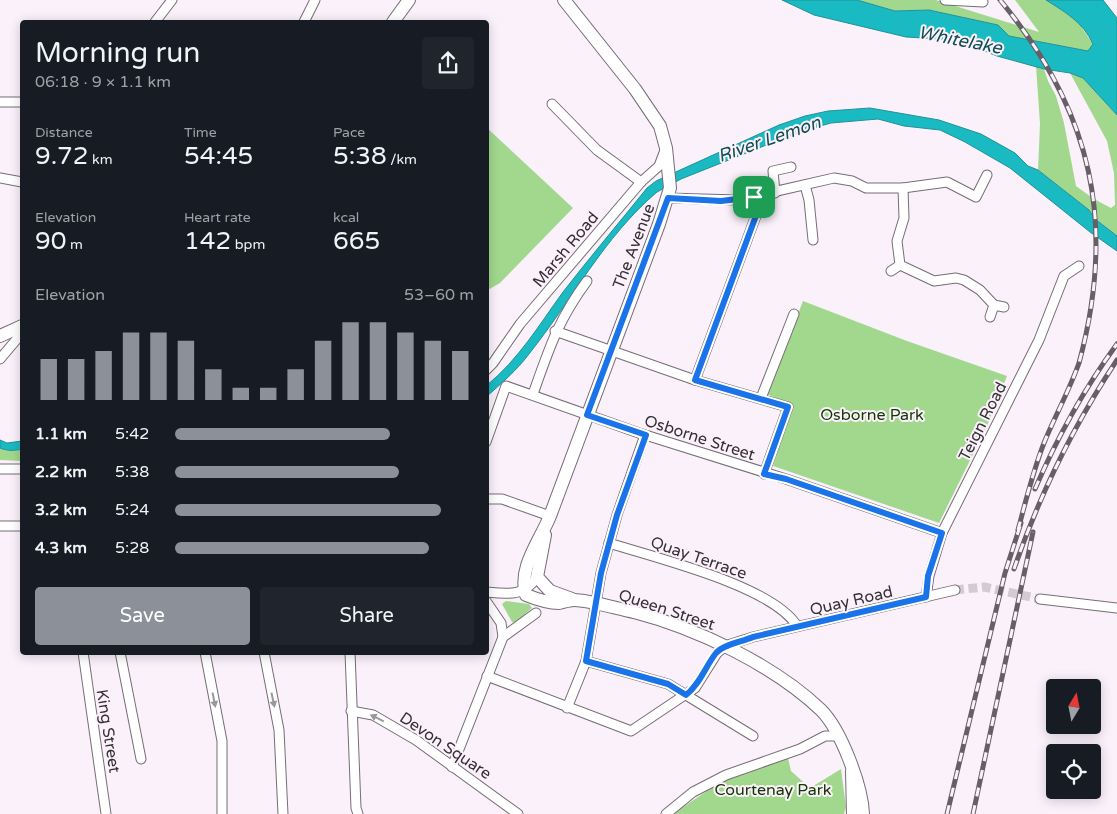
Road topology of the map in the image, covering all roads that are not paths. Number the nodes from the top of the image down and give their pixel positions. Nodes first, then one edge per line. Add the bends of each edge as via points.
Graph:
1 (172, 0) edge
2 (315, 0) edge
3 (409, 0) edge
4 (564, 0) edge
5 (945, 0) edge
6 (983, 2) dead end
7 (156, 20) edge
8 (305, 20) edge
9 (394, 20) edge
10 (0, 102) edge
11 (20, 102) edge
12 (552, 104) dead end
13 (666, 148) junction
14 (791, 167) dead end
15 (987, 175) dead end
16 (0, 178) edge
17 (20, 182) edge
18 (641, 182) junction
19 (805, 186) junction
20 (903, 188) junction
21 (669, 193) junction
22 (774, 193) junction
23 (754, 197) junction
24 (813, 240) dead end
25 (900, 266) junction
26 (1079, 266) dead end
27 (891, 271) dead end
28 (587, 281) dead end
29 (994, 305) junction
30 (1004, 307) dead end
31 (794, 314) dead end
32 (990, 317) dead end
33 (20, 327) edge
34 (555, 331) junction
35 (20, 335) edge
36 (0, 336) edge
37 (612, 350) junction
38 (0, 359) edge
39 (489, 366) edge
40 (695, 380) junction
41 (533, 394) junction
42 (761, 398) junction
43 (587, 415) junction
44 (489, 434) edge
45 (646, 435) junction
46 (0, 469) edge
47 (20, 470) edge
48 (764, 474) junction
49 (489, 499) edge
50 (549, 520) junction
51 (0, 526) edge
52 (20, 526) edge
53 (942, 533) junction
54 (609, 543) junction
55 (537, 577) junction
56 (955, 590) tunnel mouth
57 (489, 592) edge
58 (521, 593) junction
59 (926, 597) junction
60 (1040, 599) tunnel mouth
61 (574, 600) junction
62 (596, 604) junction
63 (489, 605) edge
64 (1117, 608) edge
65 (536, 613) dead end
66 (797, 626) junction
67 (503, 637) junction
68 (726, 646) junction
69 (83, 655) edge
70 (121, 655) edge
71 (206, 655) edge
72 (265, 655) edge
73 (350, 655) edge
74 (586, 661) junction
75 (487, 676) junction
76 (686, 695) junction
77 (567, 708) junction
78 (351, 711) junction
79 (753, 736) dead end
80 (838, 736) junction
81 (142, 759) dead end
82 (452, 767) junction
83 (852, 769) junction
84 (106, 814) edge
85 (222, 814) edge
86 (283, 814) edge
87 (358, 814) edge
88 (518, 814) edge
89 (666, 814) edge
90 (853, 814) edge
91 (863, 814) edge

1 - 7 street
2 - 8 street
3 - 9 main road
4 - 13 main road, The Avenue via 651,111 660,126
5 - 6 street
10 - 11 street
12 - 18 street via 597,150
13 - 18 street, Marsh Road via 659,166
13 - 21 main road, The Avenue
14 - 22 street via 773,170
15 - 20 street via 976,197 947,182
16 - 17 street
18 - 39 street, Marsh Road via 520,324
19 - 20 street via 834,178 852,181 866,188
19 - 22 street
19 - 24 street
20 - 25 street via 904,218 897,241
21 - 23 street via 721,201
21 - 37 main road, The Avenue
22 - 23 street
23 - 40 street via 757,213
25 - 27 street
25 - 29 street via 934,280 964,280 980,290
26 - 53 street, Teign Road via 1064,276 1039,340
28 - 34 street via 568,306
29 - 30 street
29 - 32 street
31 - 42 street
33 - 36 main road
34 - 37 street
34 - 41 street
35 - 38 street
37 - 40 street
37 - 43 main road, The Avenue
40 - 42 street
41 - 43 street, Osborne Street
41 - 44 street, Osborne Street via 506,386
42 - 48 street via 788,407
43 - 45 street, Osborne Street
43 - 50 main road, The Avenue
45 - 48 street, Osborne Street
45 - 54 street
46 - 47 street
48 - 53 street, Osborne Street
49 - 50 street via 502,499
50 - 55 main road, The Avenue
50 - 58 main road, The Avenue via 530,555
51 - 52 street
53 - 59 street, Teign Road via 928,576
54 - 62 street
54 - 66 street, Quay Terrace via 748,589 792,617
55 - 58 street
55 - 61 main road via 550,591
56 - 59 street, Quay Road
57 - 58 street, Queen Street
58 - 61 main road, Queen Street via 558,603
59 - 66 street, Quay Road
60 - 64 street
61 - 62 main road, Queen Street
62 - 68 main road, Queen Street via 688,630
62 - 74 street
63 - 67 street via 501,623
65 - 67 street
66 - 68 street, Quay Road
67 - 75 street
68 - 76 street via 717,653 695,688
68 - 80 main road, Queen Street via 772,672 822,710
69 - 84 street, King Street
70 - 81 street
71 -> 85 street via 222,741
72 -> 86 street via 279,730
73 - 78 street
74 - 76 street via 668,684
74 - 77 street
75 - 77 street
75 - 82 street
76 - 77 street via 631,730
76 - 79 street
82 -> 78 street, Devon Square via 416,740 373,715
78 - 87 street
80 - 83 main road, Queen Street
80 - 89 street via 825,736 800,749 726,775 694,792
82 - 88 street, Devon Square
83 - 90 main road
83 - 91 main road, Queen Street via 859,782

